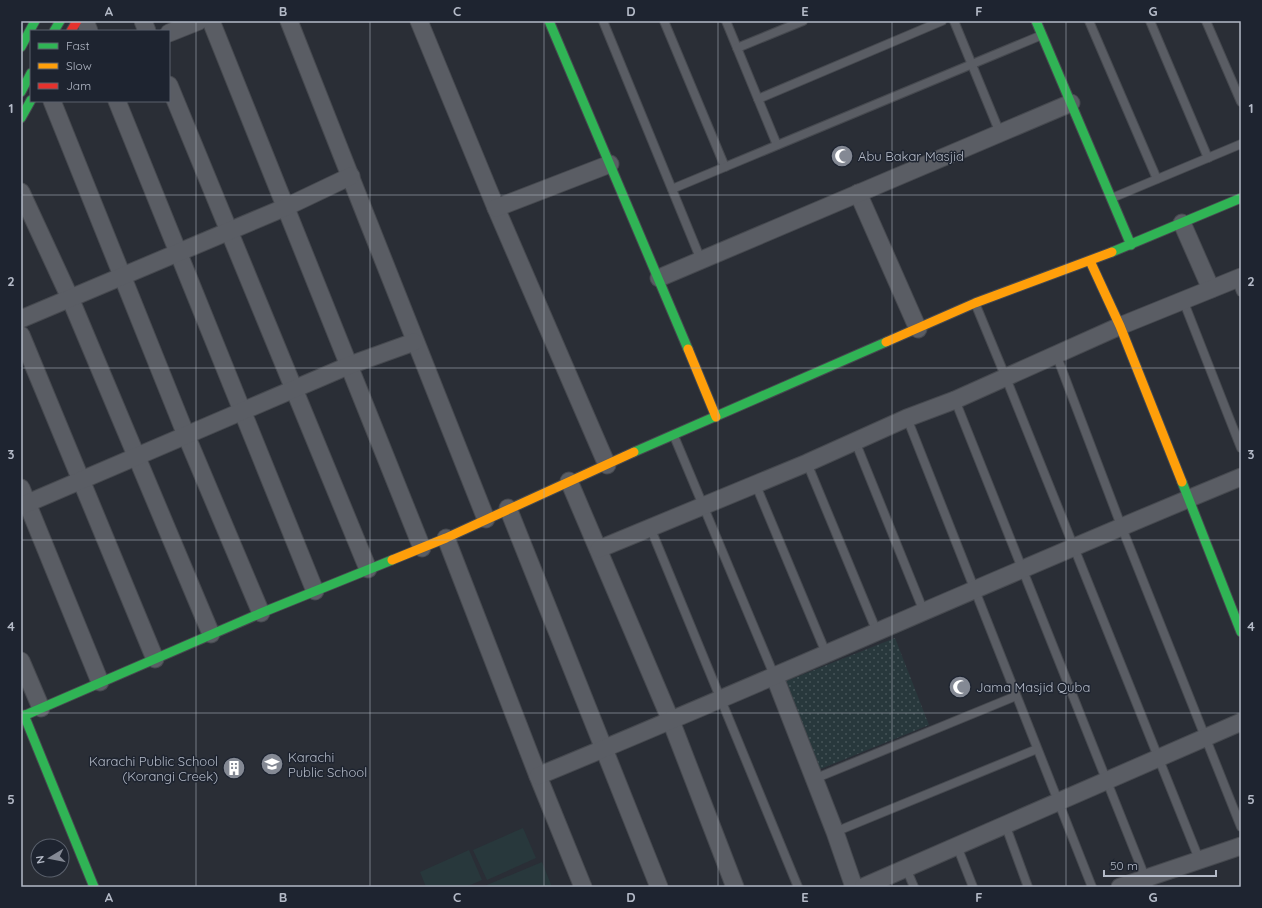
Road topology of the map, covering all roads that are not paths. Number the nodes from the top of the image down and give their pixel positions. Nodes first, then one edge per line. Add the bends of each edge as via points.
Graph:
1 (35, 21) edge
2 (60, 21) edge
3 (77, 21) edge
4 (199, 21) edge
5 (211, 21) edge
6 (289, 21) edge
7 (419, 21) edge
8 (549, 21) edge
9 (603, 21) edge
10 (664, 21) edge
11 (726, 21) edge
12 (803, 21) edge
13 (942, 21) edge
14 (954, 21) edge
15 (1036, 21) edge
16 (1090, 21) edge
17 (1150, 21) edge
18 (1206, 21) edge
19 (30, 30) edge
20 (30, 30) edge
21 (55, 30) edge
22 (72, 30) edge
23 (170, 33) edge
24 (1042, 35) junction
25 (21, 47) edge
26 (737, 48) junction
27 (972, 64) junction
28 (30, 75) edge
29 (170, 88) edge
30 (21, 92) edge
31 (758, 99) junction
32 (30, 102) edge
33 (52, 102) edge
34 (117, 102) edge
35 (1241, 102) edge
36 (1071, 103) junction
37 (21, 118) edge
38 (1000, 133) junction
39 (1241, 144) edge
40 (777, 145) junction
41 (1208, 158) junction
42 (610, 164) junction
43 (725, 167) junction
44 (351, 176) junction
45 (1157, 179) junction
46 (672, 189) junction
47 (21, 192) edge
48 (858, 193) junction
49 (1111, 198) junction
50 (1241, 198) edge
51 (286, 207) junction
52 (496, 208) junction
53 (1182, 223) junction
54 (228, 231) junction
55 (1131, 245) junction
56 (178, 252) junction
57 (701, 260) junction
58 (1090, 261) junction
59 (122, 276) junction
60 (659, 278) junction
61 (1239, 283) edge
62 (1211, 289) junction
63 (70, 298) junction
64 (1183, 300) junction
65 (975, 304) junction
66 (21, 318) edge
67 (1120, 326) junction
68 (918, 329) junction
69 (21, 335) edge
70 (414, 342) junction
71 (1056, 354) junction
72 (350, 365) junction
73 (1006, 378) junction
74 (293, 389) junction
75 (955, 400) junction
76 (242, 411) junction
77 (716, 417) junction
78 (907, 418) junction
79 (186, 435) junction
80 (674, 436) junction
81 (855, 441) junction
82 (1241, 448) edge
83 (136, 456) junction
84 (807, 463) junction
85 (607, 464) junction
86 (1241, 478) edge
87 (80, 480) junction
88 (569, 481) junction
89 (755, 483) junction
90 (21, 488) edge
91 (1188, 499) junction
92 (24, 505) edge
93 (703, 505) junction
94 (508, 508) junction
95 (486, 519) junction
96 (650, 527) junction
97 (1122, 528) junction
98 (446, 538) junction
99 (422, 548) junction
100 (1074, 548) junction
101 (599, 549) junction
102 (368, 569) junction
103 (1023, 570) junction
104 (974, 590) junction
105 (315, 591) junction
106 (924, 612) junction
107 (261, 613) junction
108 (877, 632) junction
109 (1241, 632) edge
110 (211, 634) junction
111 (826, 653) junction
112 (155, 659) junction
113 (21, 661) edge
114 (774, 675) junction
115 (100, 682) junction
116 (1016, 696) junction
117 (720, 699) junction
118 (41, 708) junction
119 (22, 716) edge
120 (671, 721) junction
121 (1241, 722) edge
122 (1205, 737) junction
123 (605, 749) junction
124 (1037, 749) junction
125 (1158, 758) junction
126 (538, 776) junction
127 (814, 779) junction
128 (1106, 780) junction
129 (1058, 802) junction
130 (1005, 824) junction
131 (1241, 827) edge
132 (835, 832) junction
133 (957, 846) junction
134 (1241, 846) edge
135 (1199, 859) junction
136 (906, 868) junction
137 (1147, 882) edge
138 (94, 887) edge
139 (583, 887) edge
140 (659, 887) edge
141 (735, 887) edge
142 (798, 887) edge
143 (854, 887) edge
144 (863, 887) edge
145 (914, 887) edge
146 (972, 887) edge
147 (1028, 887) edge
148 (1092, 887) edge
149 (1120, 887) edge

1 - 20 street
2 - 21 street
3 - 22 street
4 - 23 street
5 - 51 street
6 - 44 street
7 - 52 street
8 - 42 street
9 - 46 lane
10 - 43 lane
11 - 26 lane
12 - 26 lane
13 - 31 lane
14 - 27 lane
15 - 24 street
16 - 45 lane
17 - 41 lane
18 - 35 lane
19 - 25 street
24 - 27 lane
24 - 36 street
26 - 31 lane
27 - 38 lane
27 - 40 lane
28 - 30 street
29 - 54 street
31 - 40 lane
32 - 37 street
33 - 59 street
34 - 56 street
36 - 38 street
36 - 49 street
38 - 48 street
39 - 41 lane
40 - 43 lane
41 - 45 lane
42 - 52 street
42 - 60 street
43 - 46 lane
44 - 51 street
44 - 70 street
45 - 49 lane
46 - 57 lane
47 - 63 street
48 - 57 street
48 - 68 street
49 - 55 street
50 - 53 street
51 - 54 street
51 - 72 street
52 - 85 street
53 - 55 street
53 - 62 street
54 - 56 street
54 - 74 street
55 - 58 street
56 - 59 street
56 - 76 street
57 - 60 street
58 - 65 street
58 - 67 street
59 - 63 street
59 - 79 street
60 - 77 street
61 - 62 street
62 - 64 street
63 - 66 street
63 - 83 street
64 - 67 street
64 - 82 lane
65 - 68 street
65 - 73 lane
67 - 71 street
67 - 91 street
68 - 77 street
69 - 87 street
70 - 72 street
70 - 95 street
71 - 73 street
71 - 97 lane
72 - 74 street
72 - 99 street
73 - 75 street
73 - 100 lane
74 - 76 street
74 - 102 street
75 - 78 street
75 - 103 lane
76 - 79 street
76 - 105 street
77 - 80 street
78 - 81 street
78 - 104 lane
79 - 83 street
79 - 107 street
80 - 85 street
80 - 93 lane
81 - 84 street
81 - 106 lane
83 - 87 street
83 - 110 street
84 - 89 street
84 - 108 lane
85 - 88 street
86 - 91 street
87 - 92 street
87 - 112 street
88 - 94 street
88 - 101 street
89 - 93 street
89 - 111 lane
90 - 92 street
91 - 97 street
91 - 109 street
92 - 115 street
93 - 96 street
93 - 114 lane
94 - 95 street
94 - 123 street
95 - 98 street
96 - 101 street
96 - 117 lane
97 - 100 street
97 - 122 lane
98 - 99 street
98 - 126 street
99 - 102 street
100 - 103 street
100 - 125 lane
101 - 120 street
102 - 105 street
103 - 104 street
103 - 128 lane
104 - 106 street
104 - 116 lane
105 - 107 street
106 - 108 street
107 - 110 street
108 - 111 street
110 - 112 street
111 - 114 street
112 - 115 street
113 - 118 street
114 - 117 street
114 - 127 street
115 - 118 street
116 - 124 lane
116 - 127 lane
117 - 120 street
117 - 142 lane
118 - 119 street
119 - 138 street
120 - 123 street
120 - 141 street
121 - 122 street
122 - 125 street
122 - 131 lane
123 - 126 street
123 - 140 street
124 - 129 lane
124 - 132 lane
125 - 128 street
125 - 135 lane
126 - 139 street
127 - 132 street
128 - 129 street
128 - 137 lane
129 - 130 street
129 - 148 lane
130 - 133 street
130 - 147 lane
132 - 143 street
133 - 136 street
133 - 146 lane
134 - 135 street
135 - 137 street
136 - 144 street
136 - 145 lane
137 - 149 street

